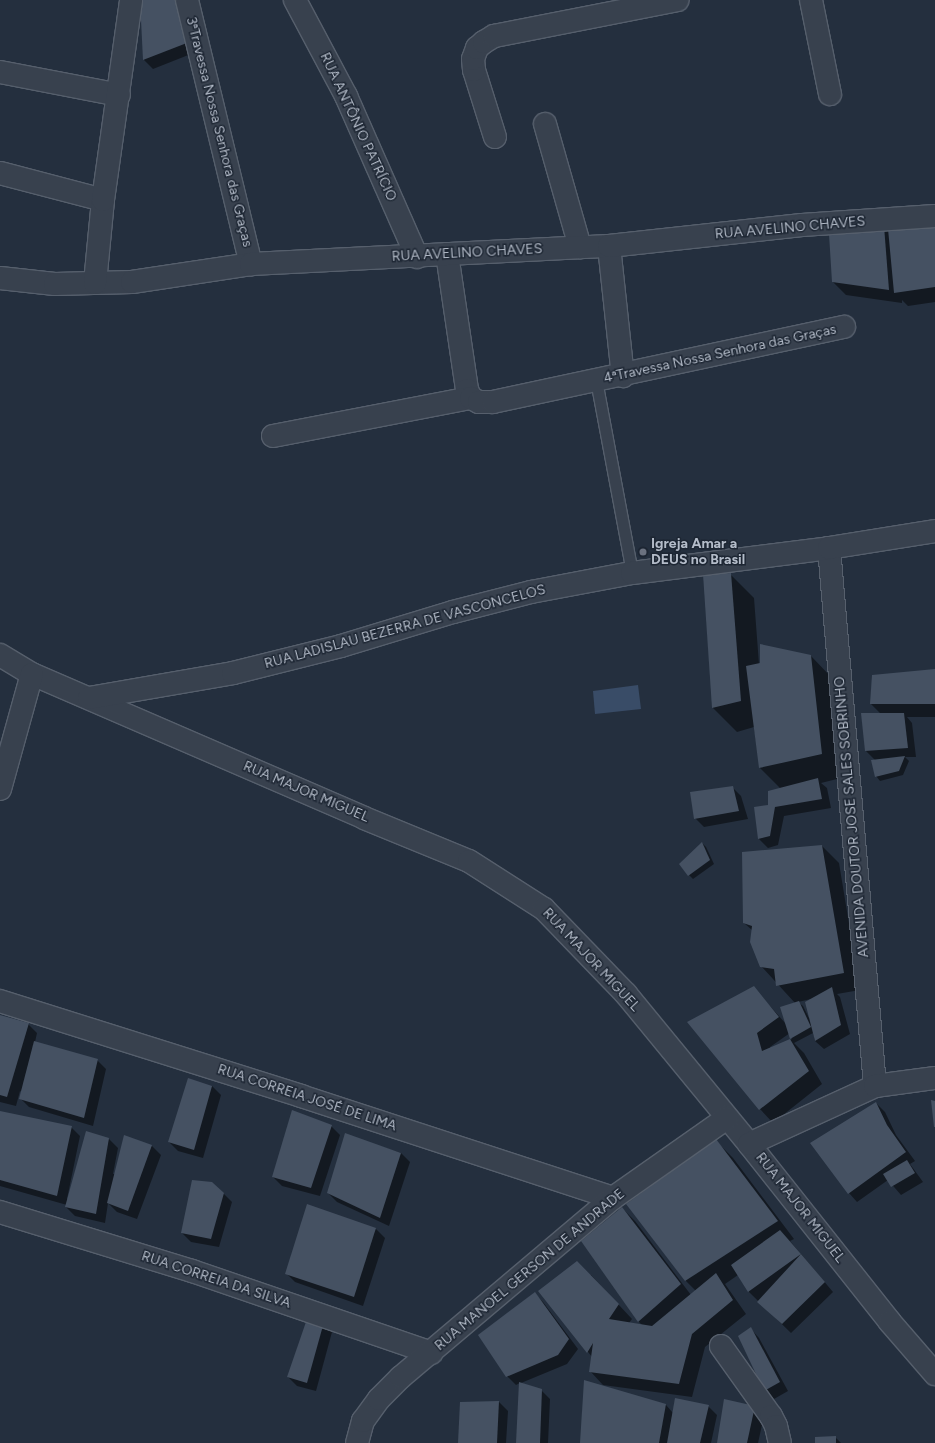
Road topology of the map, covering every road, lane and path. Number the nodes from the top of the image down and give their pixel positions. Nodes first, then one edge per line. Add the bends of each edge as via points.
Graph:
1 (131, 0) edge
2 (187, 0) edge
3 (295, 0) edge
4 (678, 0) edge
5 (811, 0) edge
6 (0, 72) edge
7 (830, 94) dead end
8 (119, 95) junction
9 (545, 124) dead end
10 (495, 137) dead end
11 (0, 173) edge
12 (103, 200) junction
13 (935, 216) edge
14 (609, 246) junction
15 (580, 247) junction
16 (447, 254) junction
17 (417, 256) junction
18 (251, 264) junction
19 (0, 278) edge
20 (95, 283) junction
21 (844, 327) dead end
22 (623, 376) junction
23 (596, 380) junction
24 (471, 398) junction
25 (273, 436) dead end
26 (935, 531) edge
27 (829, 548) junction
28 (632, 573) junction
29 (0, 655) edge
30 (32, 674) junction
31 (89, 698) junction
32 (5, 753) edge
33 (0, 789) edge
34 (0, 1001) edge
35 (935, 1078) edge
36 (875, 1086) junction
37 (727, 1118) junction
38 (749, 1144) junction
39 (614, 1198) junction
40 (0, 1212) edge
41 (721, 1346) dead end
42 (431, 1352) junction
43 (935, 1374) edge
44 (357, 1443) edge
45 (780, 1443) edge

1 - 8 street
2 - 18 street, 3ªTravessa Nossa Senhora das Graças
3 - 17 street, RUA ANTÔNIO PATRÍCIO via 346,96
4 - 10 street via 494,36 476,48 474,70
5 - 7 street
6 - 8 street
8 - 12 street
9 - 15 street
11 - 12 street
12 - 20 street
13 - 14 street, RUA AVELINO CHAVES via 802,225
14 - 15 street, RUA AVELINO CHAVES
14 - 22 street
15 - 16 street, RUA AVELINO CHAVES
16 - 17 street, RUA AVELINO CHAVES
16 - 24 street via 467,390
17 - 18 street, RUA AVELINO CHAVES
18 - 20 street, RUA AVELINO CHAVES via 132,282
19 - 20 street, RUA AVELINO CHAVES via 56,284
21 - 22 street, 4ªTravessa Nossa Senhora das Graças
22 - 23 street, 4ªTravessa Nossa Senhora das Graças
23 - 24 street, 4ªTravessa Nossa Senhora das Graças via 493,402 479,402
23 - 28 lane
24 - 25 street
26 - 27 street, RUA LADISLAU BEZERRA DE VASCONCELOS
27 - 28 street, RUA LADISLAU BEZERRA DE VASCONCELOS
27 - 36 street, AVENIDA DOUTOR JOSE SALES SOBRINHO
28 - 31 street, RUA LADISLAU BEZERRA DE VASCONCELOS via 531,592 453,612 341,646 233,673
29 - 30 street, RUA MAJOR MIGUEL
30 - 31 street, RUA MAJOR MIGUEL
30 - 32 street
31 - 37 street, RUA MAJOR MIGUEL via 469,861 544,909 626,994
32 - 33 street
34 - 39 street, RUA CORREIA JOSÉ DE LIMA
35 - 36 street
36 - 38 street
37 - 38 street, RUA MAJOR MIGUEL
37 - 39 street, RUA MANOEL GERSON DE ANDRADE
38 - 43 street, RUA MAJOR MIGUEL via 890,1322
39 - 42 street, RUA MANOEL GERSON DE ANDRADE
40 - 42 street, RUA CORREIA DA SILVA via 192,1271
41 - 45 street via 771,1416
42 - 44 street, RUA MANOEL GERSON DE ANDRADE via 378,1399 363,1421

